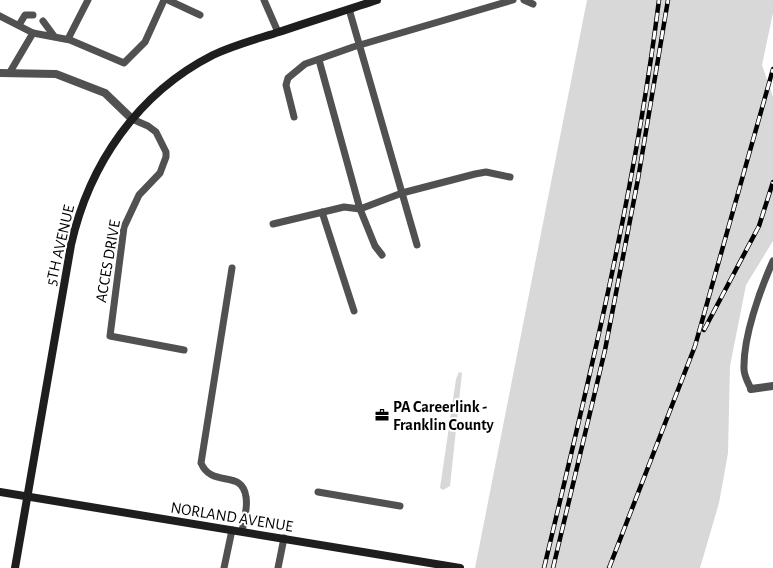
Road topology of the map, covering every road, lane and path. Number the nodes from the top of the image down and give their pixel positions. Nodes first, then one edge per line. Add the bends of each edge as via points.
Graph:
1 (88, 0) edge
2 (164, 0) edge
3 (168, 0) edge
4 (264, 0) edge
5 (374, 0) edge
6 (512, 0) edge
7 (524, 0) edge
8 (533, 4) dead end
9 (349, 9) junction
10 (33, 15) dead end
11 (200, 15) dead end
12 (0, 16) edge
13 (43, 20) dead end
14 (19, 25) junction
15 (278, 32) junction
16 (33, 33) junction
17 (54, 36) junction
18 (68, 39) junction
19 (360, 46) junction
20 (319, 60) junction
21 (10, 72) junction
22 (0, 73) edge
23 (294, 117) dead end
24 (132, 119) junction
25 (510, 176) dead end
26 (402, 193) junction
27 (360, 209) junction
28 (322, 212) junction
29 (273, 224) dead end
30 (418, 245) dead end
31 (382, 255) dead end
32 (773, 261) edge
33 (232, 268) dead end
34 (354, 311) dead end
35 (184, 350) dead end
36 (773, 386) edge
37 (751, 389) joint
38 (0, 492) edge
39 (318, 492) dead end
40 (27, 496) junction
41 (400, 506) dead end
42 (232, 530) junction
43 (242, 531) junction
44 (284, 538) junction
45 (16, 568) edge
46 (224, 568) edge
47 (278, 568) edge
48 (460, 568) edge

1 - 18 lane
2 - 18 lane via 145,42 124,63
3 - 11 lane
4 - 15 lane
5 - 9 street, 5TH AVENUE
6 - 19 lane
7 - 8 lane
9 - 15 street, 5TH AVENUE
9 - 19 lane
10 - 14 lane via 25,15
12 - 14 lane
13 - 17 lane
14 - 16 lane
15 - 24 street, 5TH AVENUE via 232,47 191,68 162,89
16 - 17 lane
16 - 21 lane
17 - 18 lane
19 - 20 lane
19 - 26 lane
20 - 23 lane via 298,68 288,78 286,85
20 - 27 lane
21 - 22 street
21 - 24 street via 56,74 105,93
24 - 35 lane, ACCES DRIVE via 156,132 164,146 166,157 160,173 139,195 124,227 110,336
24 - 40 street, 5TH AVENUE via 97,169 75,227
25 - 26 lane via 486,172
26 - 27 lane
26 - 30 lane
27 - 28 lane via 344,207
27 - 31 lane via 375,246
28 - 29 lane
28 - 34 lane
32 - 37 lane via 759,296 745,350 744,369
33 - 43 lane via 201,463 214,477 236,480 242,486 246,499
36 - 37 street
38 - 40 street, NORLAND AVENUE
39 - 41 lane
40 - 42 street, NORLAND AVENUE
40 - 45 street, 5TH AVENUE
42 - 43 street, NORLAND AVENUE
42 - 46 lane
43 - 44 street, NORLAND AVENUE
44 - 47 lane
44 - 48 street, NORLAND AVENUE

